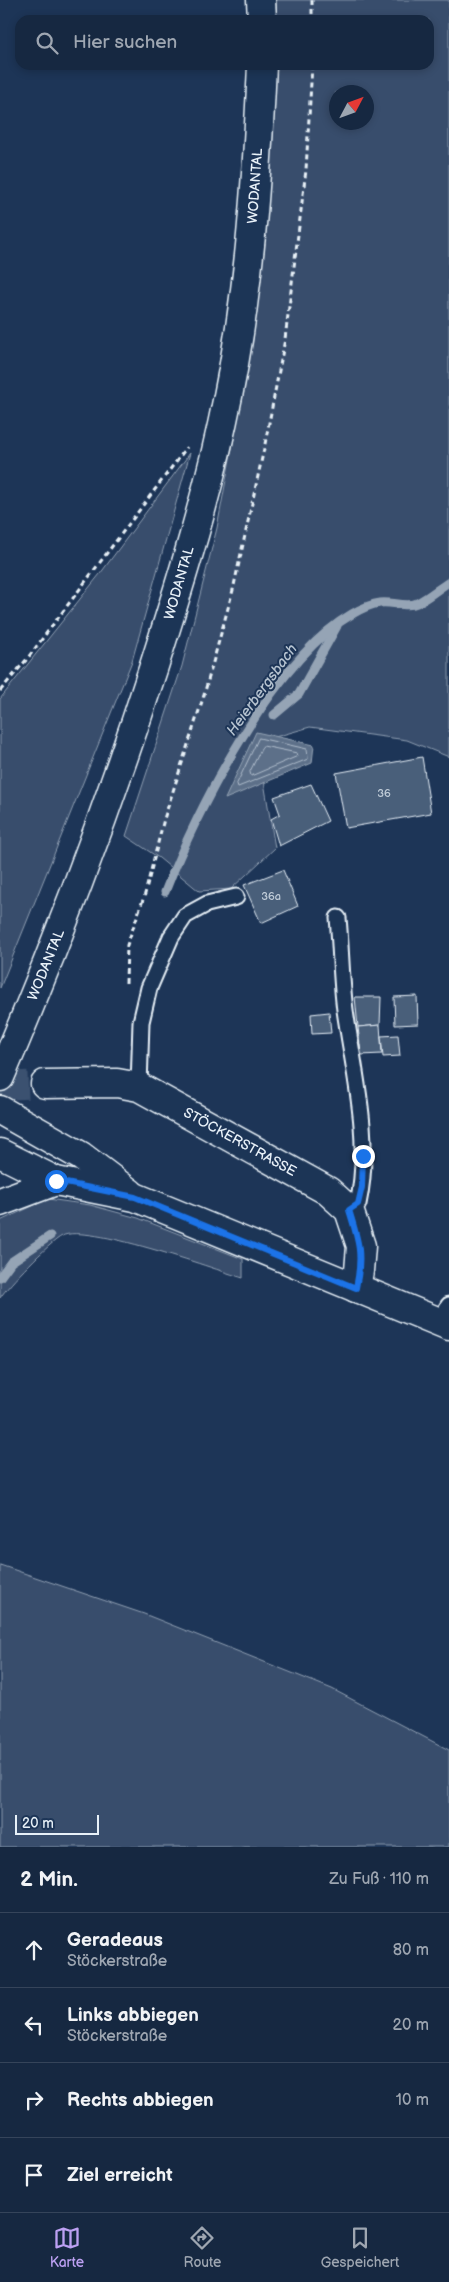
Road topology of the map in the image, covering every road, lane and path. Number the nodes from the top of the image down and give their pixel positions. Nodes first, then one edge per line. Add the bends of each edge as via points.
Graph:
1 (262, 0) edge
2 (312, 0) edge
3 (262, 15) edge
4 (312, 15) edge
5 (262, 70) edge
6 (312, 70) edge
7 (189, 444) dead end
8 (0, 691) edge
9 (236, 897) dead end
10 (338, 918) dead end
11 (126, 992) dead end
12 (0, 1077) edge
13 (45, 1084) tunnel mouth
14 (139, 1087) junction
15 (0, 1110) edge
16 (0, 1153) edge
17 (56, 1181) junction
18 (135, 1197) junction
19 (0, 1202) edge
20 (349, 1210) junction
21 (356, 1288) junction
22 (446, 1317) edge

1 - 3 street
2 - 4 path
5 - 12 street, WODANTAL via 256,198 241,317 228,396 204,496 180,586 118,776 42,979
6 - 11 path via 306,170 288,320 265,444 231,599 164,819 145,894 127,945
7 - 8 path
9 - 14 lane via 207,904 185,916 171,937 149,988 141,1022
10 - 20 lane via 345,1009 356,1067 363,1156 358,1204
13 - 14 street, STÖCKERSTRASSE via 116,1083
14 - 20 street, STÖCKERSTRASSE via 328,1190
15 - 18 street via 81,1156
16 - 17 street
17 - 18 street
17 - 19 street
18 - 21 street
20 - 21 street, STÖCKERSTRASSE via 361,1246
21 - 22 street

